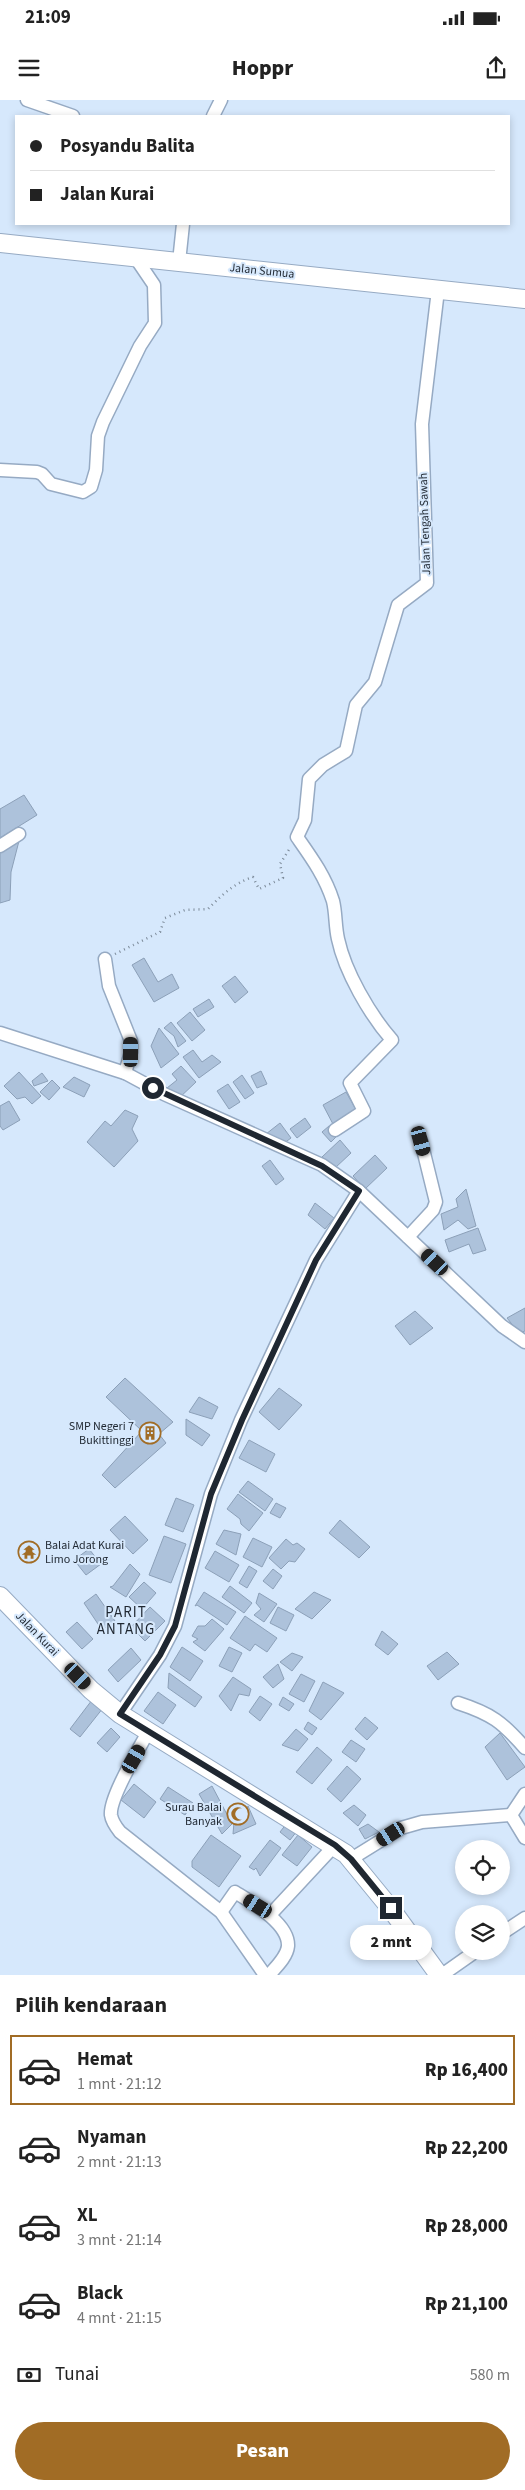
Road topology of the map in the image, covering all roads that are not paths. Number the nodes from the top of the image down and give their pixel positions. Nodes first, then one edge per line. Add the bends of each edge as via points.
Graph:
1 (27, 100) edge
2 (221, 100) edge
3 (70, 115) edge
4 (214, 115) edge
5 (182, 225) edge
6 (0, 242) edge
7 (135, 257) junction
8 (179, 262) junction
9 (438, 290) junction
10 (525, 299) edge
11 (0, 470) edge
12 (19, 834) dead end
13 (0, 846) edge
14 (105, 959) road end
15 (0, 1033) edge
16 (125, 1073) junction
17 (335, 1130) dead end
18 (421, 1141) dead end
19 (359, 1191) junction
20 (408, 1237) junction
21 (525, 1342) edge
22 (0, 1596) edge
23 (458, 1703) dead end
24 (120, 1714) junction
25 (148, 1732) junction
26 (525, 1748) edge
27 (525, 1794) edge
28 (511, 1815) junction
29 (525, 1838) edge
30 (335, 1845) junction
31 (351, 1859) junction
32 (221, 1912) junction
33 (270, 1915) junction
34 (525, 1918) edge
35 (510, 1928) edge
36 (462, 1960) edge
37 (265, 1975) edge
38 (269, 1975) edge
39 (440, 1975) edge

1 - 3 street
2 - 4 street
5 - 8 street
6 - 7 street, Jalan Sumua
7 - 8 street, Jalan Sumua
7 - 11 street via 154,285 155,323 140,346 100,430 91,487 84,492 51,484 37,472
8 - 9 street, Jalan Sumua
9 - 10 street, Jalan Sumua
9 - 17 street, Jalan Tengah Sawah via 422,424 427,583 398,605 375,682 356,705 346,751 323,765 309,779 305,820 297,837 320,870 333,902 338,940 347,965 376,1022 392,1040 350,1083 364,1111
12 - 13 street
14 - 16 street via 109,986 131,1041
15 - 16 street
16 - 19 street via 322,1166
18 - 20 street via 436,1202 433,1210
19 - 20 street
19 - 24 street via 316,1260 242,1420 211,1494 175,1626 160,1655
20 - 21 street via 502,1326
22 - 24 street, Jalan Kurai via 91,1690
23 - 26 street via 483,1711 503,1724
24 - 25 street, Jalan Kurai
25 - 30 street, Jalan Kurai
25 - 32 street via 114,1802 111,1813 114,1823 120,1832
27 - 28 street
28 - 29 street
28 - 31 street via 415,1824 401,1828
30 - 31 street, Jalan Kurai
30 - 33 street
31 - 39 street, Jalan Kurai
32 - 33 street via 236,1892
32 - 37 street
33 - 38 street via 286,1936 288,1946 284,1957
34 - 35 street
36 - 39 street

